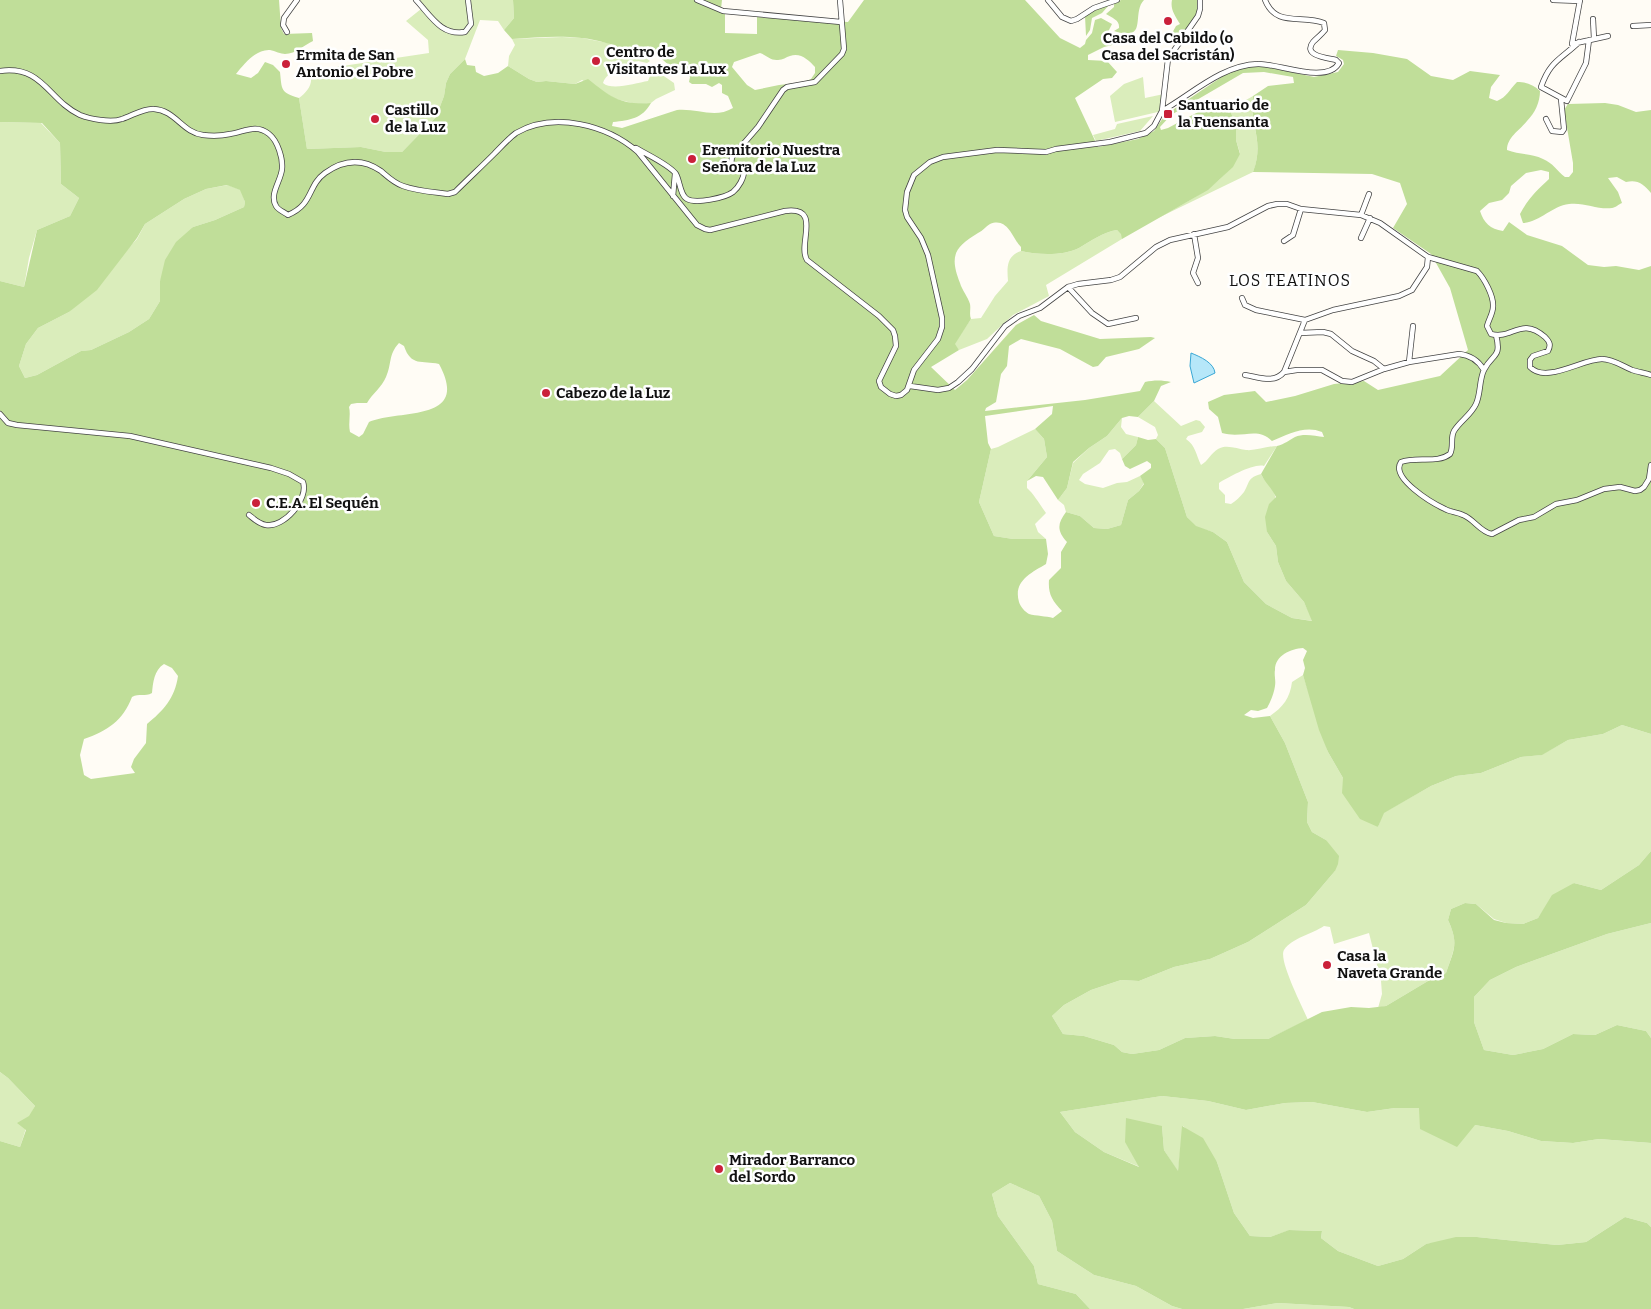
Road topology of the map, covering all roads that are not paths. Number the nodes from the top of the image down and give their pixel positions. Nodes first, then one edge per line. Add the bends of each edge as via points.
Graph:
1 (297, 0) edge
2 (416, 0) edge
3 (468, 0) edge
4 (698, 0) edge
5 (840, 0) edge
6 (1048, 0) edge
7 (1117, 0) edge
8 (1200, 0) edge
9 (1264, 0) edge
10 (1553, 0) edge
11 (1580, 1) edge
12 (1593, 19) dead end
13 (841, 22) junction
14 (1651, 25) edge
15 (1633, 26) dead end
16 (287, 32) dead end
17 (1608, 36) dead end
18 (1591, 39) junction
19 (1579, 42) junction
20 (0, 71) edge
21 (1561, 98) junction
22 (1162, 111) junction
23 (1546, 119) dead end
24 (630, 146) junction
25 (675, 172) junction
26 (1369, 194) dead end
27 (673, 196) junction
28 (1301, 209) junction
29 (1361, 215) junction
30 (1370, 218) junction
31 (1194, 234) junction
32 (1361, 238) dead end
33 (1284, 241) dead end
34 (1428, 257) junction
35 (1198, 283) dead end
36 (1068, 287) junction
37 (1242, 298) dead end
38 (1136, 318) dead end
39 (1305, 320) junction
40 (1413, 326) dead end
41 (1300, 333) junction
42 (1496, 335) junction
43 (1409, 362) junction
44 (1384, 369) junction
45 (1484, 370) junction
46 (1284, 372) junction
47 (1245, 375) dead end
48 (1651, 375) edge
49 (910, 386) junction
50 (0, 414) edge
51 (1651, 465) edge
52 (248, 515) dead end

1 - 16 street via 284,18 282,25
2 - 3 street via 440,27 457,33 465,32 471,24
4 - 13 street via 723,11
5 - 13 street
6 - 7 street via 1062,17 1071,21
8 - 22 street via 1198,16 1166,65
9 - 22 street via 1270,11 1278,16 1324,24 1325,30 1312,43 1311,49 1318,57 1336,60 1337,66 1310,73 1268,64 1240,66
10 - 11 street
11 - 19 street via 1572,44
12 - 18 street
13 - 25 street via 842,54 815,82 787,87 732,158 731,164 744,172 735,191 706,200 688,199
14 - 15 street
17 - 18 street
18 - 19 street
18 - 21 street via 1586,63 1566,101
19 - 21 street via 1554,62 1541,88
20 - 24 street via 18,70 33,76 72,109 86,116 120,120 152,108 170,114 191,132 201,135 229,135 252,128 263,130 276,142 282,169 273,200 277,208 288,215 303,206 322,174 339,164 370,164 402,186 448,194 455,192 514,134 541,124 589,125
21 - 23 street via 1562,132 1552,131
22 - 49 street via 1149,131 1126,139 1046,152 997,150 942,157 914,175 907,192 905,210 928,255 942,327 938,339 914,370
24 - 25 street
24 - 27 street
25 - 27 street
26 - 29 street
27 - 49 street via 704,229 720,228 784,211 801,213 806,225 804,252 807,260 879,316 894,333 896,346 881,373 881,387 896,396
28 - 29 street
28 - 31 street via 1287,204 1268,206 1228,227
28 - 33 street via 1293,235
29 - 30 street
30 - 32 street
30 - 34 street
31 - 35 street via 1198,258 1193,273
31 - 36 street via 1156,247 1120,277
34 - 39 street via 1427,267 1412,290
34 - 42 street via 1468,267 1480,274 1494,306 1487,328
36 - 38 street via 1092,313 1108,324
36 - 49 street via 1040,308 1019,316 1006,326 972,369 949,388 938,390
37 - 39 street via 1245,305 1256,310
39 - 41 street
40 - 43 street
41 - 44 street via 1331,334 1352,351
41 - 46 street
42 - 45 street via 1498,352
42 - 48 street via 1524,328 1537,331 1546,338 1550,344 1548,351 1533,356 1529,362 1530,367 1538,372 1558,371 1601,359
43 - 44 street
43 - 45 street via 1463,354 1474,358
44 - 46 street via 1352,382 1342,381 1322,370
45 - 51 street via 1478,399 1453,433 1450,454 1440,459 1404,461 1399,466 1406,482 1443,508 1465,515 1492,534 1556,504 1604,489 1640,490 1649,479
46 - 47 street via 1273,380
50 - 52 street via 8,423 17,425 130,436 186,448 280,471 303,482 304,496 282,521 266,525

